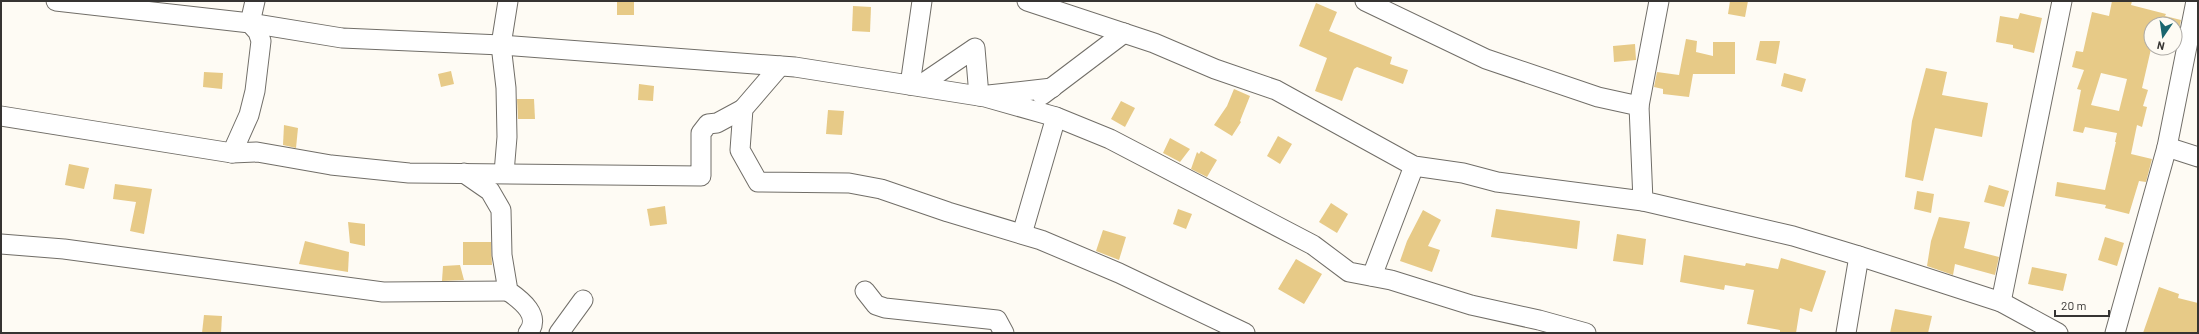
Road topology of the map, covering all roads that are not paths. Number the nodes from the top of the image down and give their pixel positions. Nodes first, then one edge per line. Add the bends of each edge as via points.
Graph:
1 (56, 1) edge
2 (255, 1) edge
3 (508, 1) edge
4 (922, 1) edge
5 (1027, 1) edge
6 (1365, 1) edge
7 (1659, 1) edge
8 (2058, 1) edge
9 (2062, 1) edge
10 (2196, 6) edge
11 (250, 23) junction
12 (1124, 33) junction
13 (501, 46) junction
14 (780, 66) junction
15 (915, 86) junction
16 (1052, 88) junction
17 (979, 96) junction
18 (1639, 106) junction
19 (1025, 108) junction
20 (743, 109) junction
21 (1, 116) edge
22 (1056, 117) junction
23 (2167, 147) junction
24 (232, 153) junction
25 (2198, 157) edge
26 (1414, 166) junction
27 (464, 173) junction
28 (504, 173) junction
29 (1643, 201) junction
30 (1022, 234) junction
31 (1, 244) edge
32 (1859, 256) junction
33 (1372, 276) junction
34 (508, 291) junction
35 (865, 292) dead end
36 (583, 300) dead end
37 (2001, 302) junction
38 (528, 333) edge
39 (559, 333) edge
40 (1004, 333) edge
41 (1245, 333) edge
42 (1586, 333) edge
43 (1846, 333) edge
44 (2058, 333) edge
45 (2115, 333) edge

1 - 11 street
2 - 11 street
3 - 13 street
4 - 15 street
5 - 12 street
6 - 18 street via 1486,59 1598,96
7 - 18 street
8 - 9 street
9 - 37 street
10 - 23 street
11 - 13 street via 342,38
11 - 24 street via 258,32 261,42 255,91 249,115
12 - 16 street
12 - 26 street via 1276,90
13 - 14 street
13 - 28 street via 506,88 507,137
14 - 15 street
14 - 20 street
15 - 17 street
15 - 17 street via 975,48
16 - 17 street
16 - 19 street
17 - 19 street
18 - 29 street
19 - 22 street
20 - 28 street via 717,123 708,124 701,133 701,176
20 - 30 street via 740,150 758,182 849,183
21 - 24 street
22 - 30 street
22 - 33 street via 1110,138 1173,170 1313,245 1349,272
23 - 25 street
23 - 45 street
24 - 27 street via 257,152 371,171
26 - 29 street via 1463,173 1497,182
26 - 33 street
27 - 28 street
27 - 34 street via 490,191 501,210 502,255
29 - 32 street via 1793,236
30 - 41 street via 1119,273
31 - 34 street via 64,249 383,292
32 - 37 street
32 - 43 street
33 - 42 street via 1471,305
34 - 38 street via 523,302 530,312 533,324
35 - 40 street via 876,305 885,308 997,320
36 - 39 street
37 - 44 street

